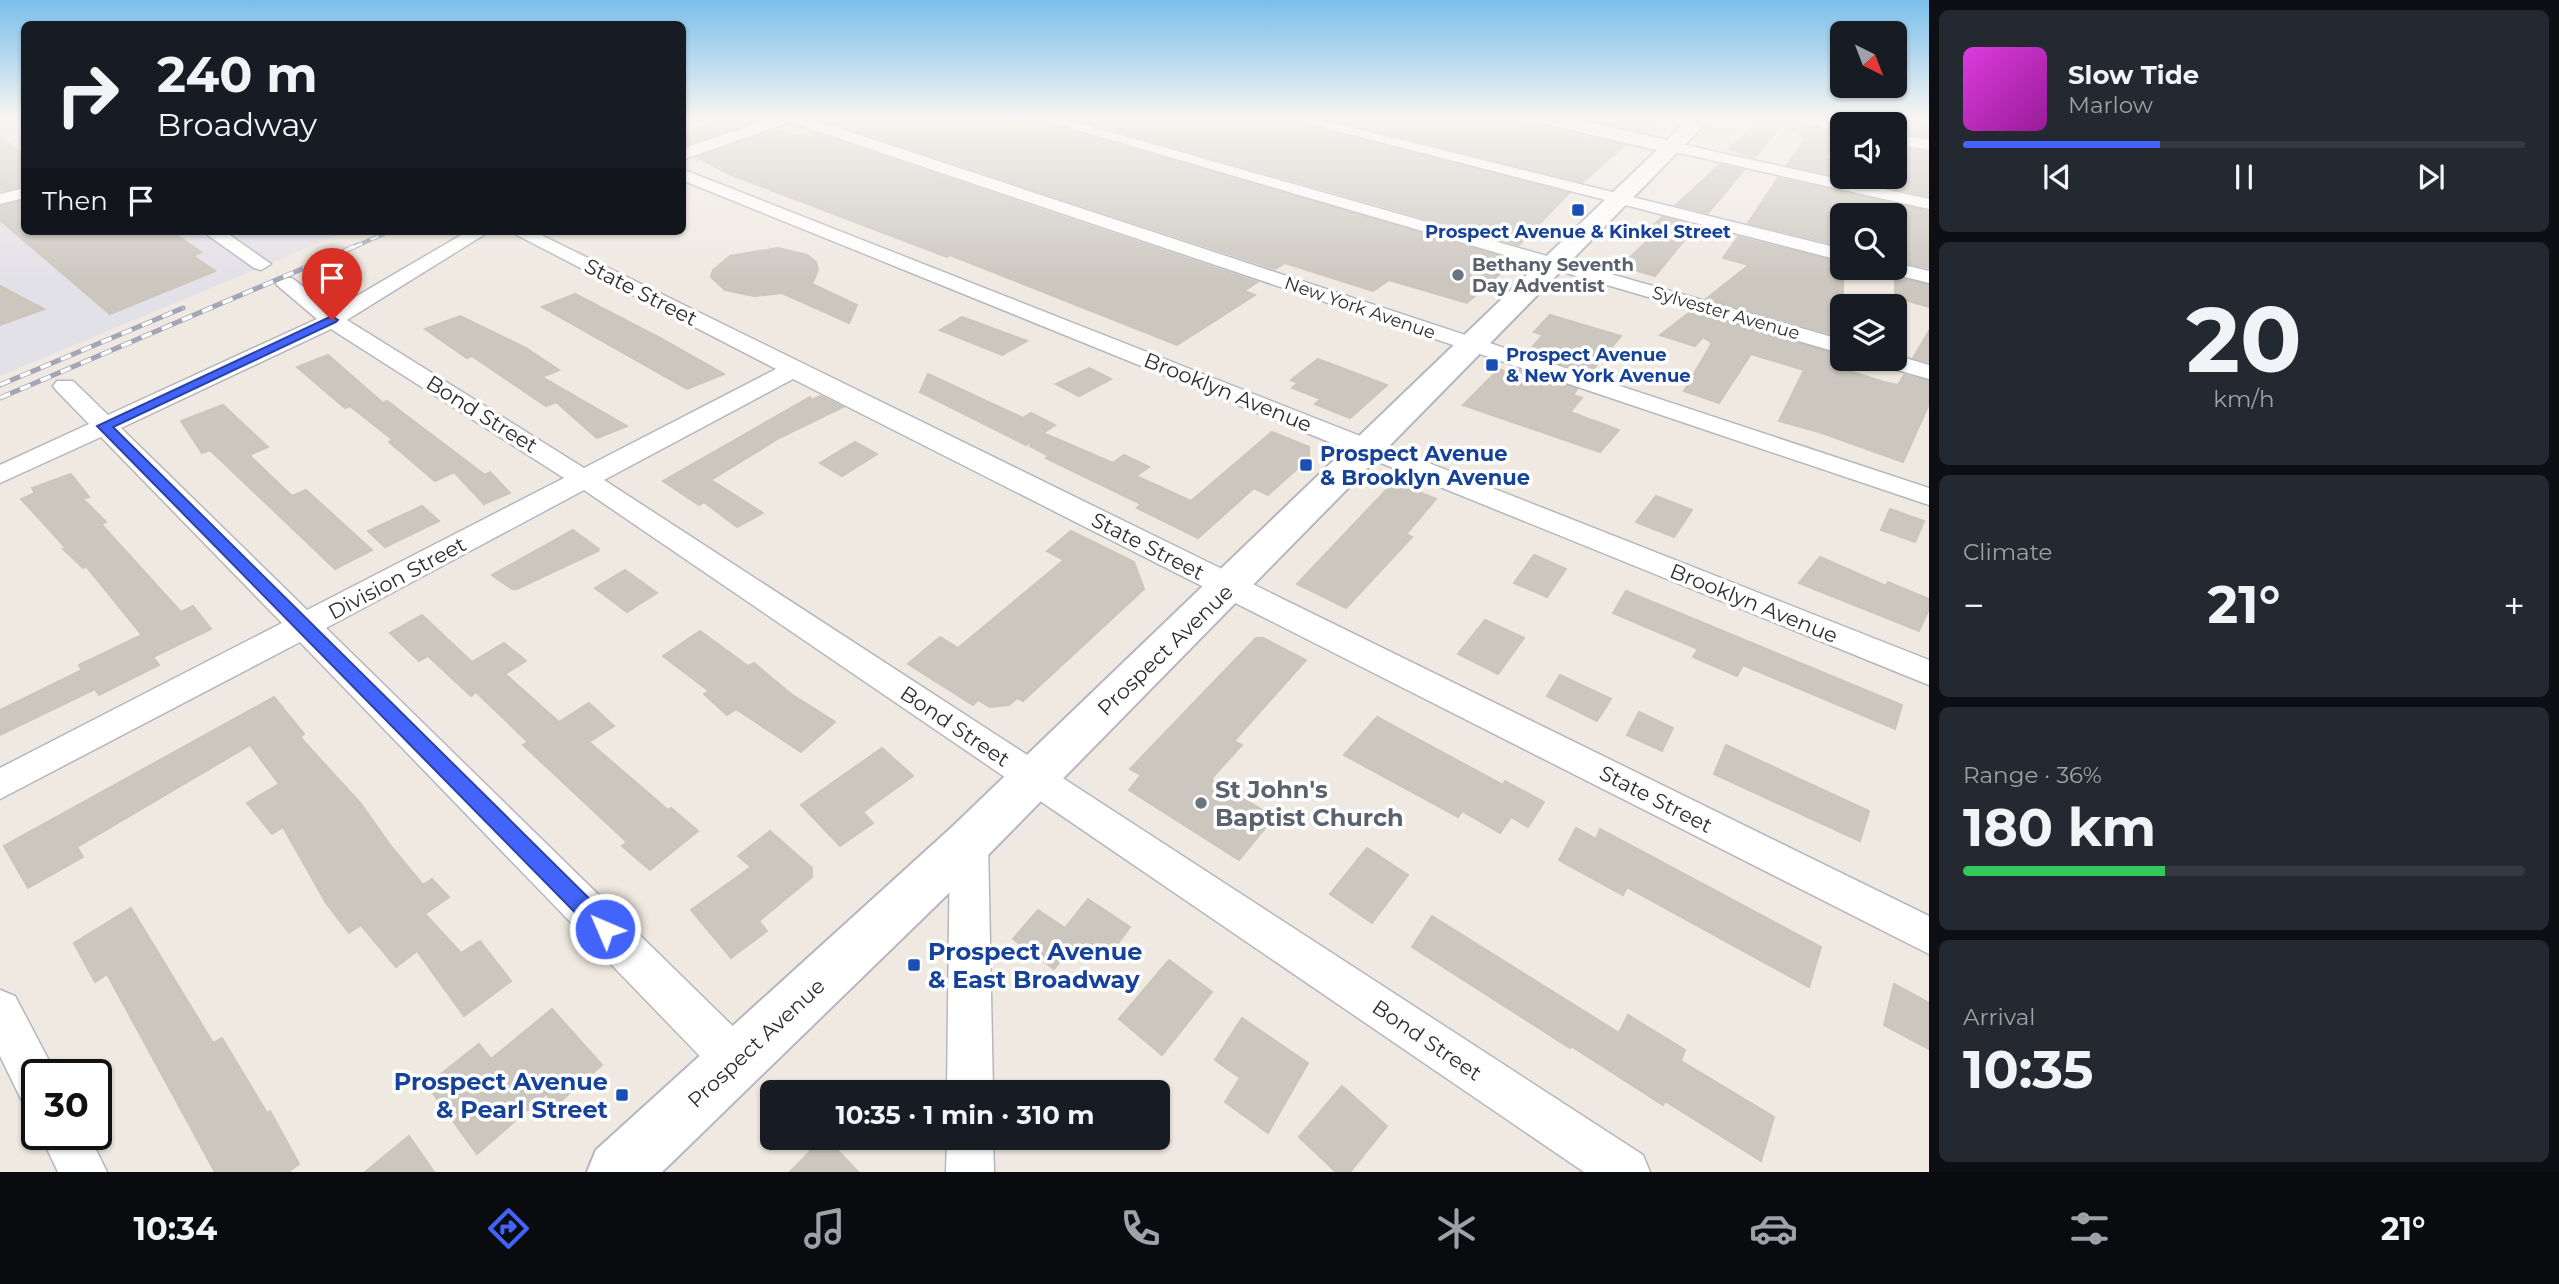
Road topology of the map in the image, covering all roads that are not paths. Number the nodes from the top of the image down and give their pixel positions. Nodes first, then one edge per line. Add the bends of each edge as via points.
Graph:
1 (954, 173) edge
2 (1234, 173) edge
3 (1510, 173) edge
4 (1646, 173) edge
5 (1788, 173) edge
6 (686, 176) edge
7 (21, 194) edge
8 (0, 200) edge
9 (1619, 200) junction
10 (1929, 204) edge
11 (217, 235) edge
12 (474, 235) edge
13 (526, 235) edge
14 (1830, 253) edge
15 (261, 264) dead end
16 (1554, 264) junction
17 (1907, 272) edge
18 (1929, 277) edge
19 (285, 282) dead end
20 (332, 320) junction
21 (1830, 343) edge
22 (1472, 346) junction
23 (1907, 366) edge
24 (794, 369) junction
25 (1929, 372) edge
26 (65, 386) dead end
27 (104, 426) junction
28 (1368, 449) junction
29 (0, 475) edge
30 (584, 479) junction
31 (1929, 497) edge
32 (1230, 587) junction
33 (304, 627) junction
34 (1929, 673) edge
35 (1033, 778) junction
36 (0, 785) edge
37 (969, 842) junction
38 (1929, 936) edge
39 (0, 1011) edge
40 (25, 1059) edge
41 (737, 1062) junction
42 (970, 1080) edge
43 (71, 1150) edge
44 (970, 1150) edge
45 (83, 1172) edge
46 (618, 1172) edge
47 (970, 1172) edge
48 (1626, 1172) edge

1 - 22 street, New York Avenue
2 - 16 street, Sylvester Avenue
3 - 9 street
4 - 9 main road, Prospect Avenue
5 - 10 street
6 - 28 street, Brooklyn Avenue
7 - 8 street
9 - 14 street
9 - 16 main road, Prospect Avenue
11 - 15 street
12 - 20 street
13 - 24 street, State Street
16 - 21 street, Sylvester Avenue
16 - 22 main road, Prospect Avenue
17 - 18 street
19 - 20 street, Bond Street
20 - 27 street
20 - 30 street, Bond Street
22 - 28 main road, Prospect Avenue
22 - 31 street, New York Avenue
23 - 25 street
24 - 30 street, Division Street
24 - 32 street, State Street
26 - 27 street
27 - 29 street
27 - 33 street
28 - 32 main road, Prospect Avenue
28 - 34 street, Brooklyn Avenue
30 - 33 street, Division Street
30 - 35 street, Bond Street
32 - 35 main road, Prospect Avenue
32 - 38 street, State Street
33 - 36 street, Division Street
33 - 41 street
35 - 37 main road, Prospect Avenue
35 - 48 street, Bond Street
37 - 41 main road, Prospect Avenue
37 - 42 street
39 - 40 street
41 - 46 main road, Prospect Avenue
43 - 45 street
44 - 47 street

